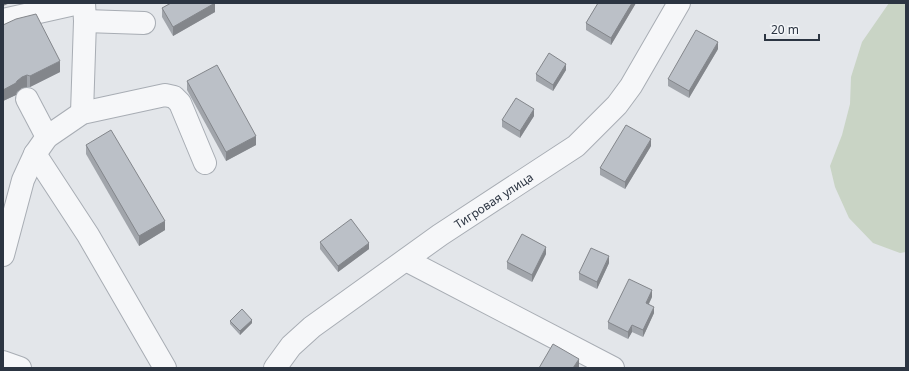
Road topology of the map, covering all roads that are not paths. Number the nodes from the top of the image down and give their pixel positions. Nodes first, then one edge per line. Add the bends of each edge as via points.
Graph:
1 (679, 3) edge
2 (83, 9) edge
3 (3, 20) edge
4 (144, 23) dead end
5 (28, 99) dead end
6 (82, 113) junction
7 (41, 146) junction
8 (205, 163) dead end
9 (3, 255) edge
10 (406, 260) junction
11 (3, 362) edge
12 (20, 368) edge
13 (165, 368) edge
14 (275, 368) edge
15 (612, 368) edge

1 - 10 street, Тигровая улица via 631,86 576,146
2 - 3 street
2 - 4 street
2 - 6 street
5 - 7 street
6 - 7 street
6 - 8 street via 165,94 174,96 180,103
7 - 9 street via 23,180
7 - 13 street via 88,235
10 - 14 street, Тигровая улица via 312,327 291,346
10 - 15 street
11 - 12 street

